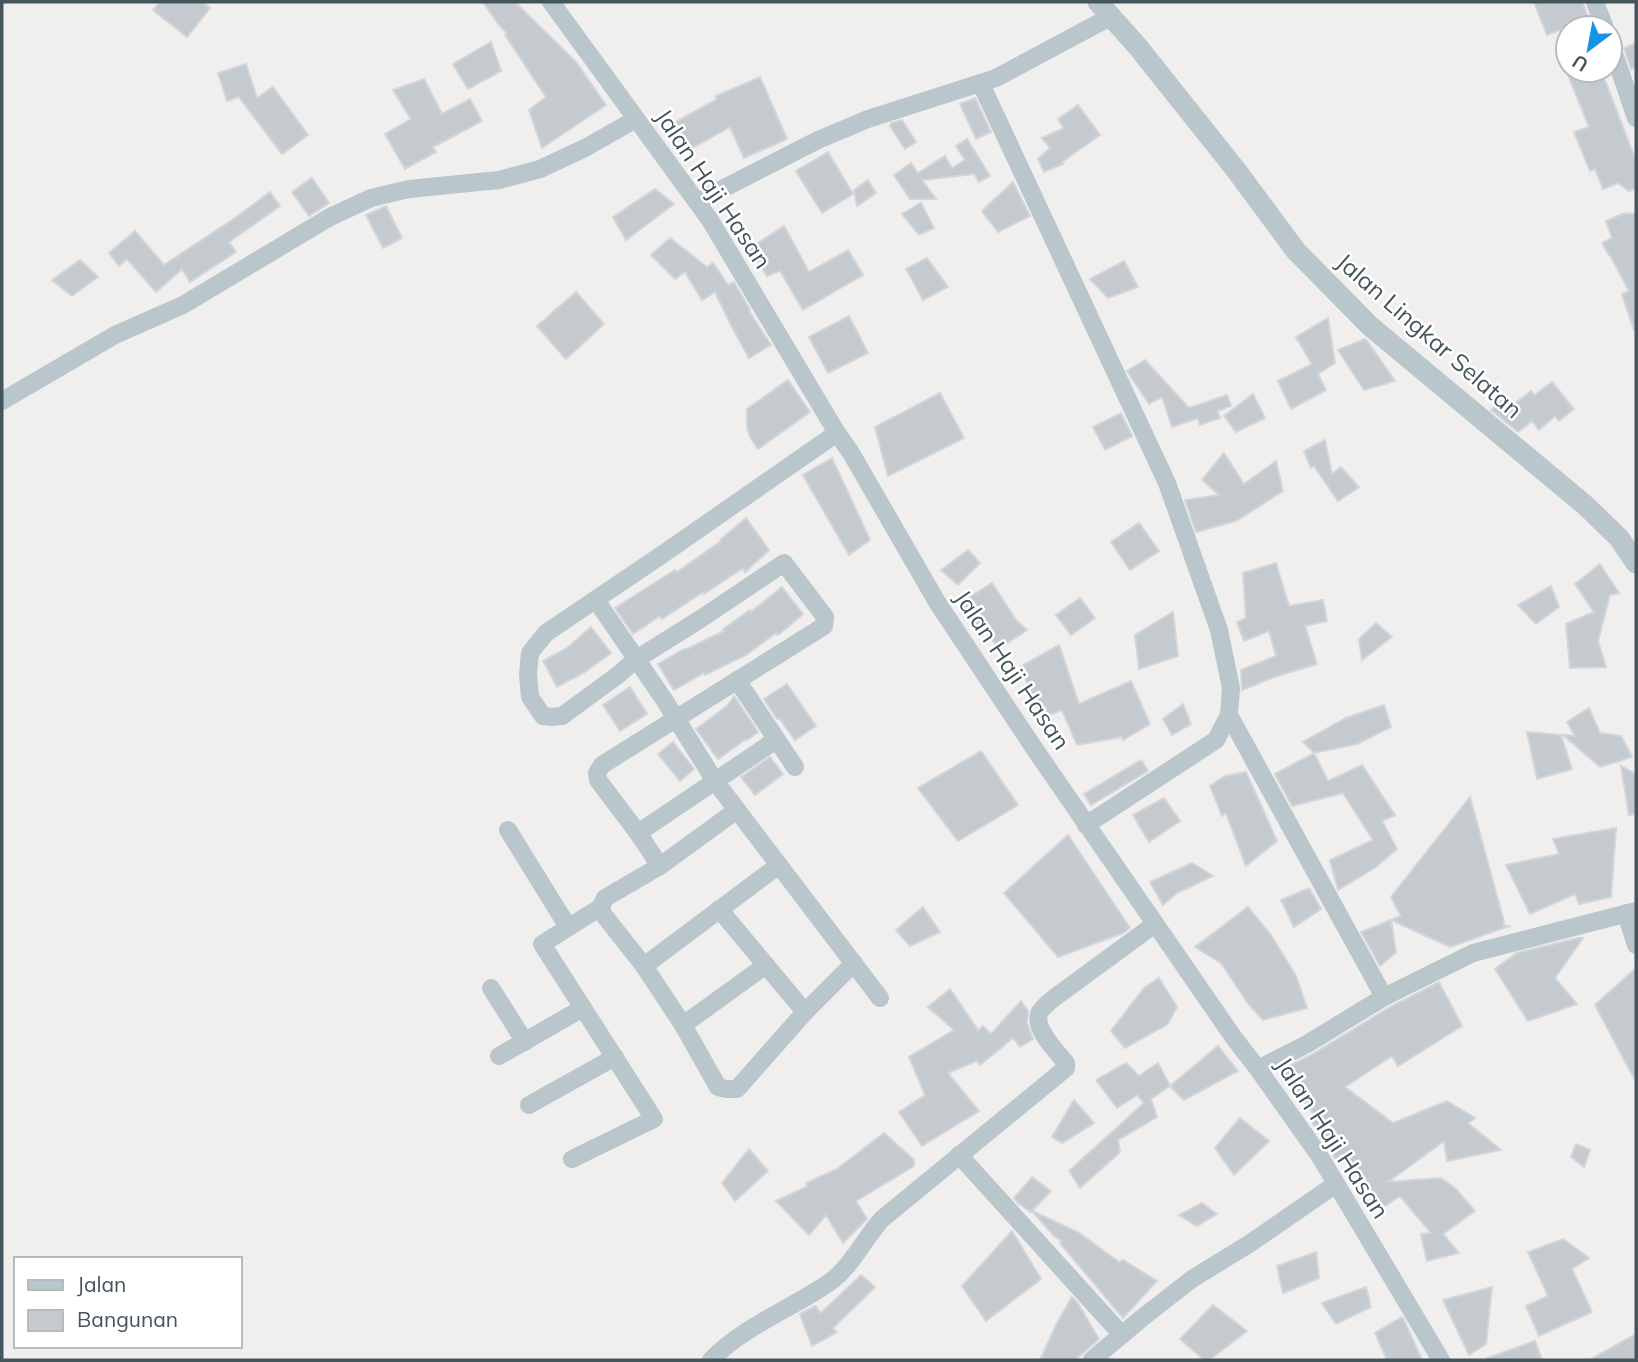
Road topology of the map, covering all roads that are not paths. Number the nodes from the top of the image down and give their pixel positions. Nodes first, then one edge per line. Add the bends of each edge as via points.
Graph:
1 (551, 2) edge
2 (1104, 9) edge
3 (1624, 83) edge
4 (981, 84) junction
5 (1636, 118) edge
6 (636, 119) junction
7 (697, 202) junction
8 (2, 401) edge
9 (837, 433) junction
10 (1636, 563) edge
11 (596, 600) junction
12 (635, 660) junction
13 (737, 680) junction
14 (1229, 715) junction
15 (676, 719) junction
16 (776, 740) junction
17 (795, 766) dead end
18 (715, 781) junction
19 (737, 810) junction
20 (1086, 825) junction
21 (508, 830) dead end
22 (638, 833) junction
23 (779, 865) junction
24 (660, 866) junction
25 (601, 907) junction
26 (719, 909) junction
27 (1631, 912) edge
28 (1155, 924) junction
29 (568, 927) junction
30 (1636, 944) edge
31 (854, 963) junction
32 (766, 965) junction
33 (644, 966) junction
34 (491, 988) dead end
35 (1384, 997) junction
36 (880, 998) dead end
37 (583, 1008) junction
38 (805, 1012) junction
39 (683, 1025) junction
40 (525, 1042) junction
41 (499, 1056) dead end
42 (615, 1057) junction
43 (1258, 1069) junction
44 (529, 1105) dead end
45 (959, 1155) junction
46 (572, 1159) dead end
47 (1336, 1184) junction
48 (1122, 1335) junction
49 (711, 1360) edge
50 (1092, 1360) edge
51 (1441, 1360) edge

1 - 6 street, Jalan Haji Hasan
2 - 4 street
2 - 10 street, Jalan Lingkar Selatan via 1296,251 1370,326 1585,505 1619,538
3 - 5 street
4 - 7 street via 818,139
4 - 14 street via 1167,483 1219,630 1231,688
6 - 7 street, Jalan Haji Hasan
6 - 8 street via 540,169 499,180 371,198 330,217 183,305 114,335
7 - 9 street, Jalan Haji Hasan
9 - 11 street
9 - 20 street, Jalan Haji Hasan via 937,602
11 - 12 street
11 - 12 street via 546,633 530,653 530,697 543,716 562,716
12 - 13 street via 784,563 825,617 824,626
12 - 15 street
13 - 15 street
13 - 16 street
14 - 20 street via 1216,740
14 - 35 street
15 - 18 street
15 - 22 street via 602,765 597,773
16 - 17 street
16 - 18 street
18 - 19 street
18 - 22 street
19 - 23 street
19 - 24 street
20 - 28 street, Jalan Haji Hasan
21 - 29 street
22 - 24 street
23 - 26 street
23 - 31 street
24 - 25 street via 605,898
25 - 29 street
25 - 33 street
26 - 32 street
26 - 33 street
27 - 30 street
27 - 35 street via 1473,953
28 - 43 street, Jalan Haji Hasan
28 - 45 street via 1041,1010 1042,1034 1066,1068
29 - 37 street via 542,944
31 - 36 street
31 - 38 street
32 - 38 street
32 - 39 street
33 - 39 street
34 - 40 street
35 - 43 street
37 - 40 street
37 - 42 street
38 - 39 street via 737,1089 718,1087
40 - 41 street
42 - 44 street
42 - 46 street via 654,1118
43 - 47 street, Jalan Haji Hasan
45 - 48 street
45 - 49 street via 881,1219 831,1281 755,1326
47 - 48 street via 1192,1279
47 - 51 street, Jalan Haji Hasan
48 - 50 street

